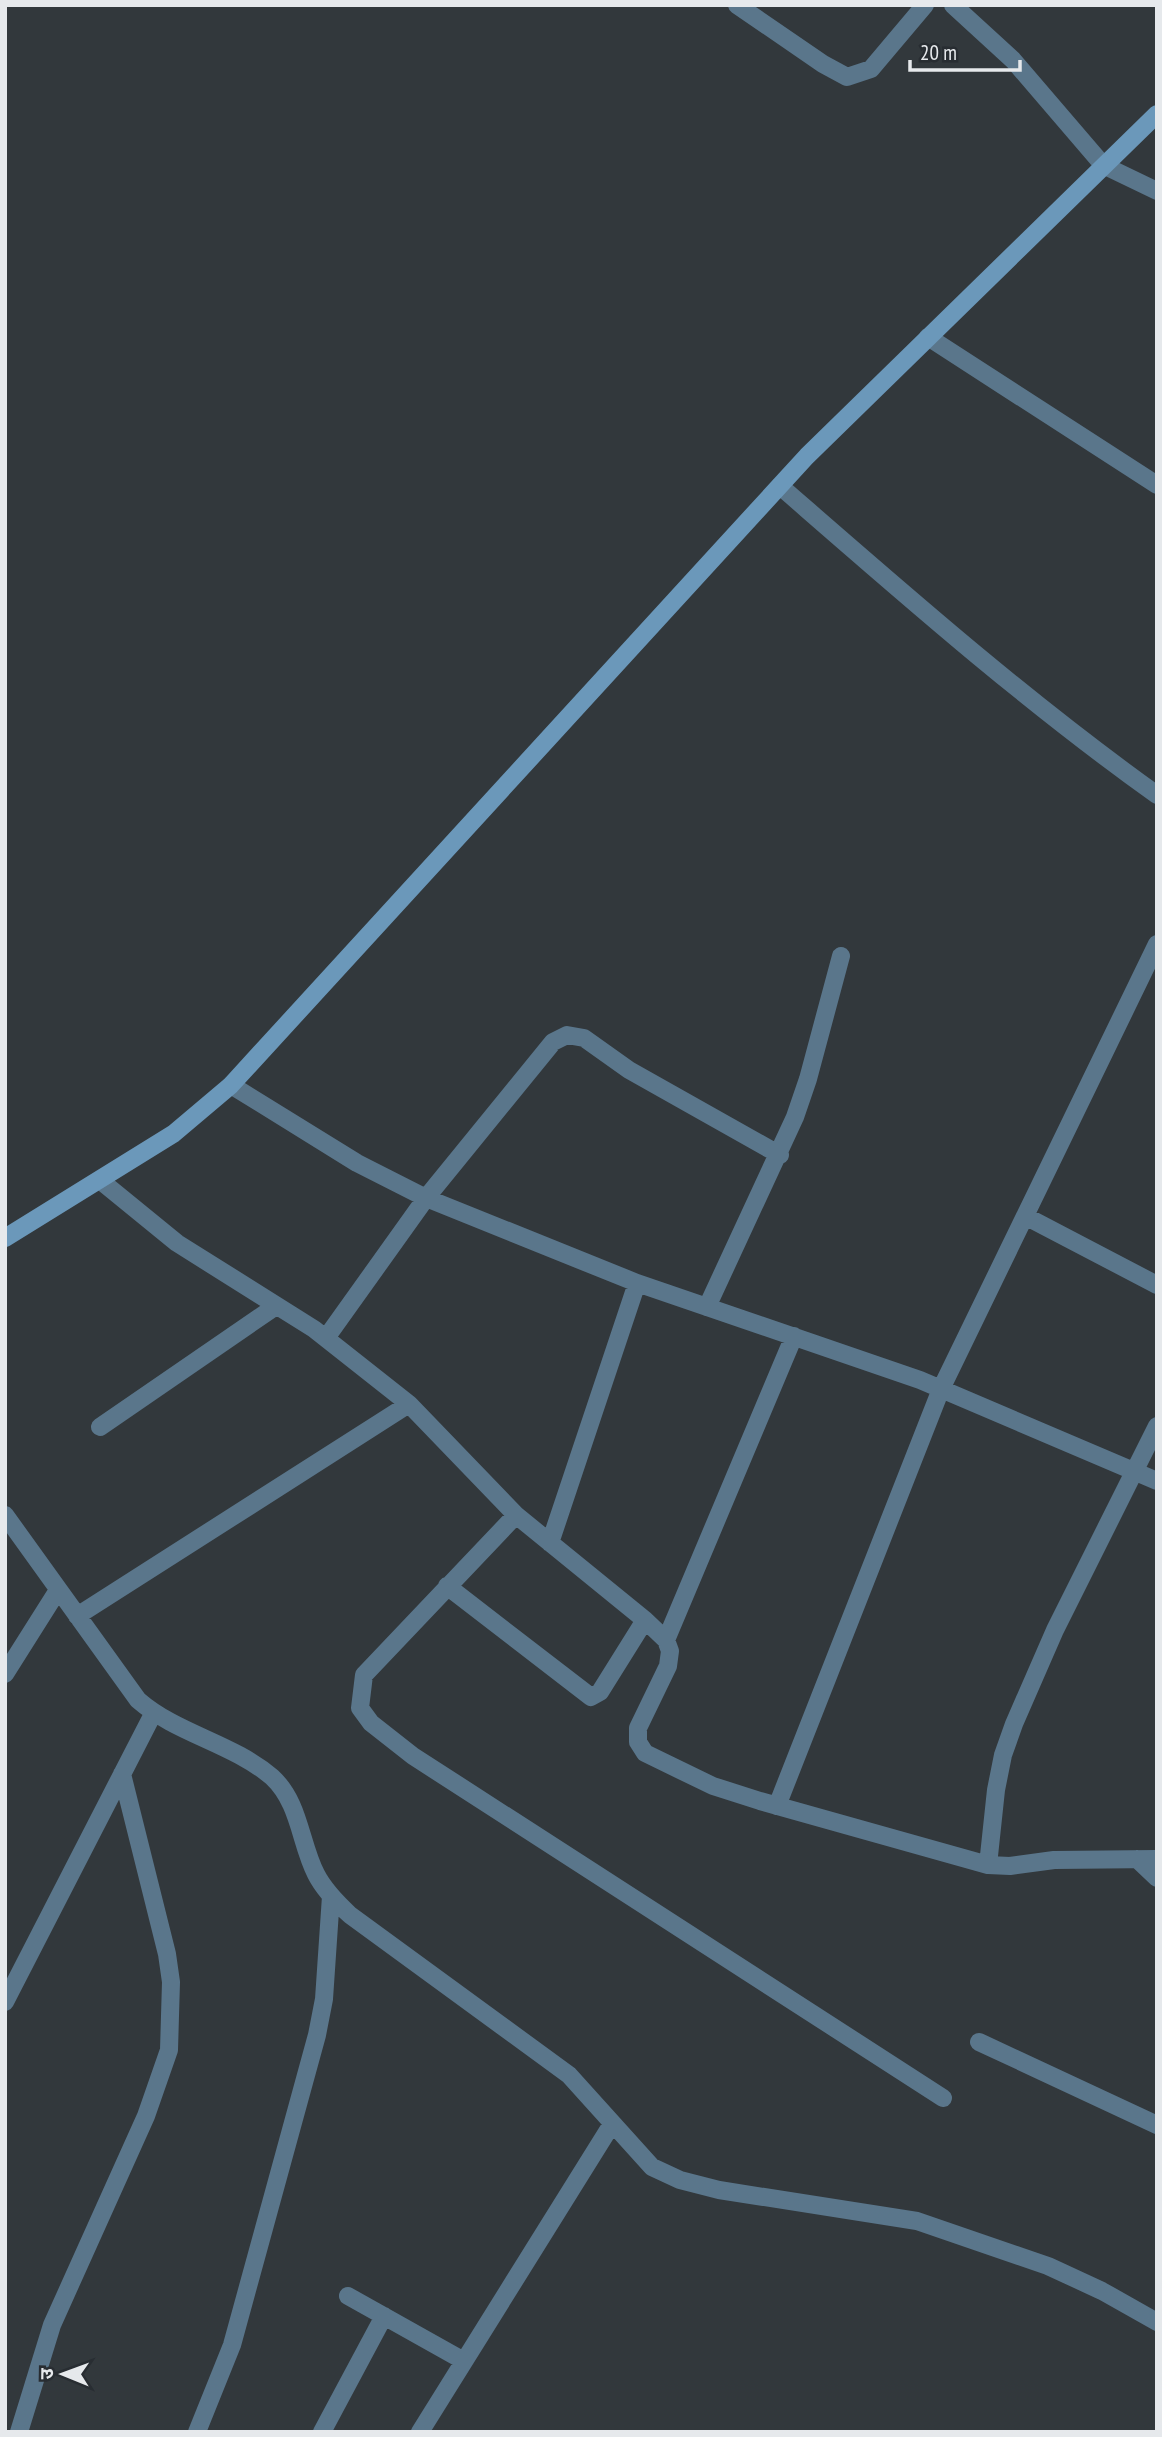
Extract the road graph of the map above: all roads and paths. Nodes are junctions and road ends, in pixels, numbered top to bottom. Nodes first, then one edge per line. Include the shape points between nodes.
1 (737, 5) edge
2 (925, 5) edge
3 (953, 5) edge
4 (1157, 114) edge
5 (1103, 165) junction
6 (1157, 191) edge
7 (928, 337) junction
8 (1157, 485) edge
9 (780, 486) junction
10 (1157, 795) edge
11 (1157, 944) edge
12 (841, 957) dead end
13 (232, 1085) junction
14 (780, 1156) junction
15 (101, 1181) junction
16 (426, 1198) junction
17 (1025, 1216) junction
18 (5, 1238) edge
19 (637, 1283) junction
20 (1157, 1285) edge
21 (276, 1306) junction
22 (707, 1307) junction
23 (794, 1336) junction
24 (326, 1338) junction
25 (941, 1389) junction
26 (409, 1405) junction
27 (1157, 1426) edge
28 (100, 1427) dead end
29 (1136, 1473) junction
30 (1157, 1481) edge
31 (5, 1515) edge
32 (516, 1515) junction
33 (550, 1543) junction
34 (447, 1586) junction
35 (58, 1590) junction
36 (78, 1616) junction
37 (645, 1620) junction
38 (666, 1640) junction
39 (5, 1674) edge
40 (153, 1714) junction
41 (122, 1774) junction
42 (778, 1806) junction
43 (1137, 1859) junction
44 (1157, 1859) edge
45 (988, 1865) junction
46 (1157, 1878) edge
47 (331, 1896) junction
48 (5, 2002) edge
49 (979, 2042) dead end
50 (943, 2098) dead end
51 (612, 2124) junction
52 (1157, 2125) edge
53 (348, 2296) dead end
54 (384, 2316) junction
55 (1157, 2322) edge
56 (464, 2361) junction
57 (19, 2432) edge
58 (197, 2432) edge
59 (322, 2432) edge
60 (420, 2432) edge

1 - 2 street via 823,65 847,76 871,69
3 - 5 street via 1013,60
4 - 5 main road
5 - 6 street
5 - 7 main road
7 - 8 street
7 - 9 main road
9 - 10 street via 963,647 1080,741
9 - 13 main road
11 - 17 street
12 - 14 street via 808,1079
13 - 15 main road via 173,1134
13 - 16 street via 357,1163
14 - 16 street via 628,1070 584,1038 567,1035 553,1042
14 - 22 street
15 - 18 main road
15 - 21 street via 177,1243
16 - 19 street
16 - 24 street
17 - 20 street
17 - 25 street
19 - 22 street
19 - 33 street
21 - 24 street
21 - 28 street
22 - 23 street
23 - 25 street
23 - 38 street
24 - 26 street
25 - 29 street
25 - 42 street
26 - 32 street
26 - 36 street
27 - 29 street
29 - 30 street
29 - 45 street via 1055,1630 1014,1724 996,1790
31 - 35 street
32 - 33 street
32 - 34 street
33 - 37 street
34 - 37 street via 591,1697 600,1692
34 - 50 street via 364,1675 360,1708 371,1723 413,1756
35 - 36 street
35 - 39 street
36 - 40 street
37 - 38 street
38 - 42 street via 668,1666 638,1728 638,1742 645,1753 713,1786
40 - 41 street
40 - 47 street via 239,1755 273,1778 291,1802 315,1873
41 - 48 street
41 - 57 street via 167,1954 172,2004 169,2050 146,2116 52,2325
42 - 45 street
43 - 44 street
43 - 45 street
43 - 46 street
47 - 51 street via 350,1915 569,2075
47 - 58 street via 328,1964 317,2035 232,2345
49 - 52 street
51 - 55 street via 652,2167 680,2180 917,2221 1048,2266
51 - 56 street
53 - 54 street
54 - 56 street
54 - 59 street
56 - 60 street

